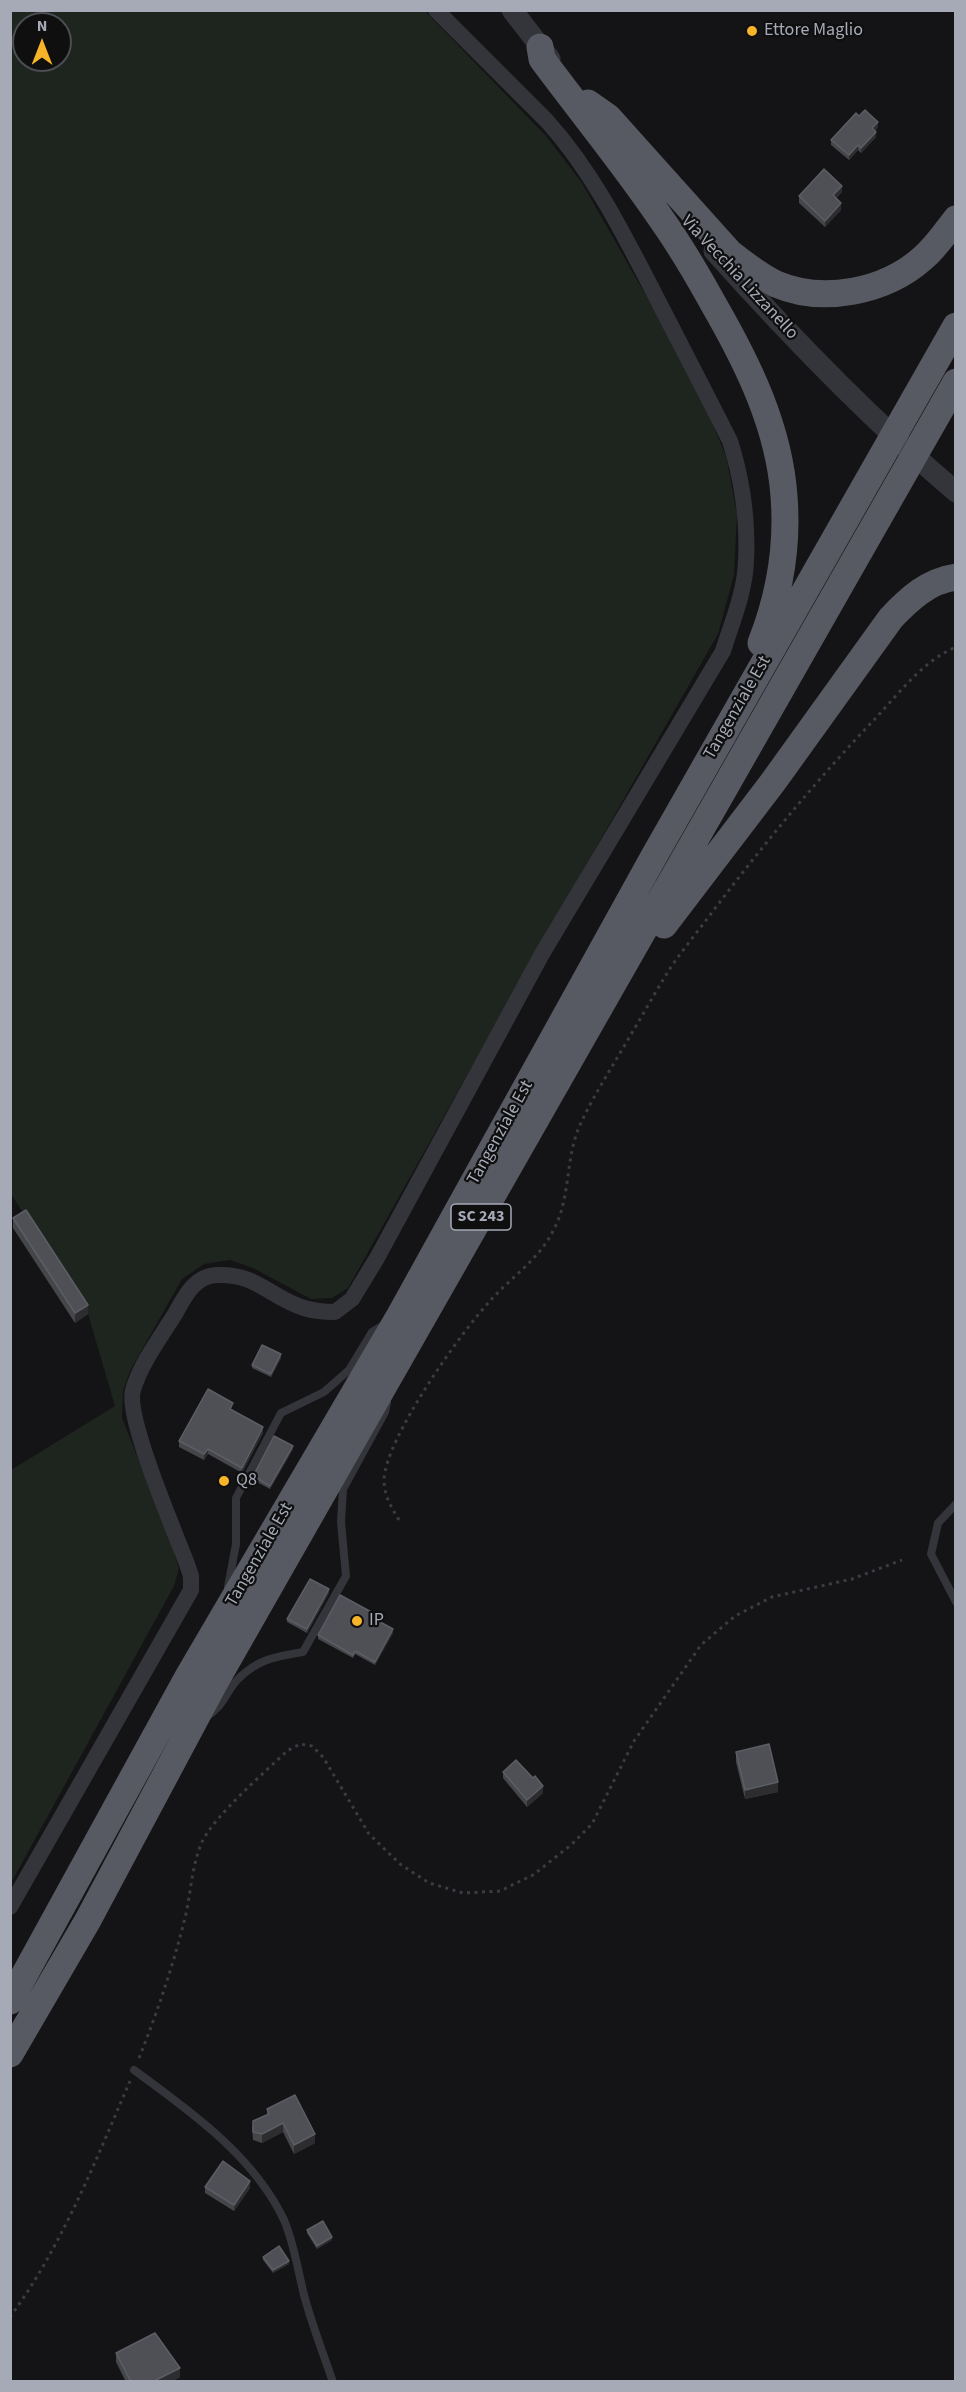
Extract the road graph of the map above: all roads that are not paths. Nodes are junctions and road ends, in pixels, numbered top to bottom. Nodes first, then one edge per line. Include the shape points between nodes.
1 (436, 10) edge
2 (512, 10) edge
3 (540, 47) junction
4 (585, 100) junction
5 (956, 219) edge
6 (956, 326) edge
7 (956, 382) edge
8 (956, 492) edge
9 (956, 577) edge
10 (653, 858) junction
11 (521, 1148) junction
12 (400, 1315) junction
13 (395, 1367) junction
14 (956, 1504) edge
15 (224, 1594) dead end
16 (956, 1602) edge
17 (198, 1640) dead end
18 (189, 1676) junction
19 (191, 1727) junction
20 (10, 1907) edge
21 (10, 2001) edge
22 (10, 2054) edge
23 (134, 2070) road end
24 (333, 2382) edge

1 - 20 street via 547,121 593,182 730,441 745,512 746,562 740,601 723,651 542,954 352,1299 335,1312 322,1312 302,1308 249,1278 213,1275 200,1279 189,1290 140,1371 132,1393 138,1434 187,1564 191,1590
2 - 3 street, Via Vecchia Lizzanello
3 - 4 street, Via Vecchia Lizzanello
3 - 10 highway via 542,59 662,219 742,355 766,413 784,495 781,574 768,627 666,813
4 - 5 highway via 608,117 730,252 777,284 806,292 837,293 881,284 924,258
4 - 8 street, Via Vecchia Lizzanello via 741,282 885,430
6 - 10 highway, Tangenziale Est
7 - 11 highway, Tangenziale Est / SC 243
9 - 11 highway via 926,587 886,624 665,924 544,1122
10 - 12 highway, Tangenziale Est
11 - 13 highway, Tangenziale Est / SC 243
12 - 15 lane via 372,1332 349,1370 324,1392 281,1413 236,1498 236,1544 230,1585
12 - 18 highway, Tangenziale Est
13 - 19 highway, Tangenziale Est / SC 243
13 - 19 lane via 384,1412 343,1489 341,1522 346,1576 303,1652 266,1659 238,1679 220,1708
14 - 16 lane via 938,1523 931,1554
17 - 18 lane
18 - 21 highway, Tangenziale Est
19 - 22 highway, Tangenziale Est / SC 243 via 88,1920
23 - 24 lane via 188,2109 261,2182 284,2222

